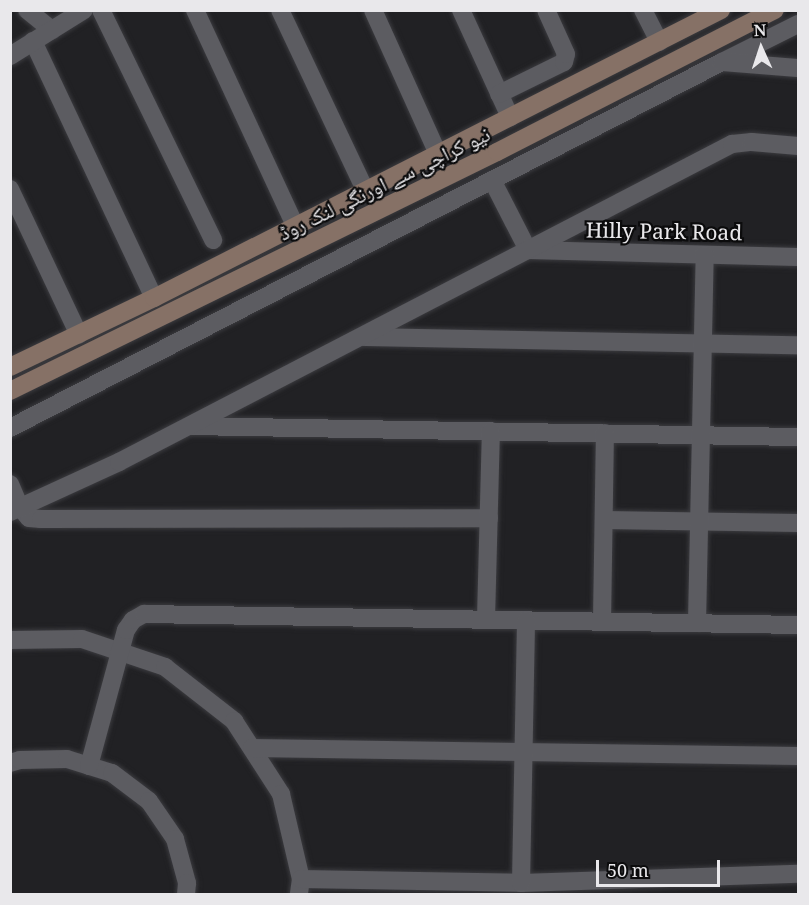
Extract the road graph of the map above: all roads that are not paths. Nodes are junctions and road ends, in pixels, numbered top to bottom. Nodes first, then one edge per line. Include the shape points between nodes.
1 (27, 10) edge
2 (84, 10) edge
3 (101, 10) edge
4 (195, 10) edge
5 (280, 10) edge
6 (373, 10) edge
7 (461, 10) edge
8 (546, 10) edge
9 (643, 10) edge
10 (722, 10) edge
11 (775, 10) edge
12 (798, 24) edge
13 (52, 30) junction
14 (33, 41) junction
15 (659, 42) junction
16 (10, 56) edge
17 (722, 62) junction
18 (798, 68) edge
19 (499, 94) junction
20 (510, 117) junction
21 (798, 146) edge
22 (438, 154) junction
23 (492, 180) junction
24 (10, 189) edge
25 (365, 190) junction
26 (295, 225) junction
27 (273, 236) junction
28 (213, 240) dead end
29 (528, 250) junction
30 (705, 255) junction
31 (798, 257) edge
32 (285, 258) junction
33 (154, 298) junction
34 (79, 335) junction
35 (361, 337) junction
36 (703, 344) junction
37 (798, 345) edge
38 (10, 367) edge
39 (10, 391) edge
40 (188, 426) junction
41 (10, 429) edge
42 (491, 431) junction
43 (605, 434) junction
44 (701, 435) junction
45 (798, 437) edge
46 (10, 484) edge
47 (15, 510) edge
48 (489, 518) junction
49 (604, 520) junction
50 (699, 521) junction
51 (798, 523) edge
52 (486, 619) junction
53 (526, 620) junction
54 (602, 621) junction
55 (697, 623) junction
56 (798, 625) edge
57 (10, 640) edge
58 (120, 652) junction
59 (252, 748) junction
60 (524, 752) junction
61 (798, 756) edge
62 (10, 763) edge
63 (90, 766) junction
64 (798, 874) edge
65 (521, 883) junction
66 (300, 886) edge
67 (425, 888) edge
68 (186, 894) edge

1 - 13 street
2 - 13 street
3 - 28 street
4 - 26 street
5 - 25 street
6 - 22 street
7 - 19 street
8 - 19 street via 566,54 564,62
9 - 15 street
10 - 15 street, نیو کراچی سے اورنگی لنک روڈ
11 - 32 street, نیو کراچی سے اورنگی لنک روڈ
12 - 17 street
13 - 14 street
14 - 16 street
14 - 33 street
15 - 20 street, نیو کراچی سے اورنگی لنک روڈ
17 - 18 street
17 - 23 street
19 - 20 street
20 - 22 street, نیو کراچی سے اورنگی لنک روڈ
21 - 29 street via 732,144
22 - 25 street, نیو کراچی سے اورنگی لنک روڈ
23 - 29 street
23 - 41 street
24 - 34 street
25 - 26 street, نیو کراچی سے اورنگی لنک روڈ
26 - 27 street, نیو کراچی سے اورنگی لنک روڈ
27 - 32 street
27 - 33 street, نیو کراچی سے اورنگی لنک روڈ
29 - 30 street, Hilly Park Road
29 - 35 street
30 - 31 street, Hilly Park Road
30 - 36 street
32 - 39 street, نیو کراچی سے اورنگی لنک روڈ
33 - 34 street, نیو کراچی سے اورنگی لنک روڈ
34 - 38 street, نیو کراچی سے اورنگی لنک روڈ
35 - 36 street
35 - 40 street
36 - 37 street
36 - 44 street
40 - 42 street
40 - 47 street
42 - 43 street
42 - 48 street
43 - 44 street
43 - 49 street
44 - 45 street
44 - 50 street
46 - 47 street
47 - 48 street via 41,519
48 - 52 street
49 - 50 street
49 - 54 street
50 - 51 street
50 - 55 street
52 - 53 street
52 - 58 street via 144,614 126,630
53 - 54 street
53 - 60 street
54 - 55 street
55 - 56 street
57 - 58 street via 82,639
58 - 59 street via 165,667 234,721
58 - 63 street
59 - 60 street
59 - 66 street via 281,794
60 - 61 street
60 - 65 street
62 - 63 street via 67,759
63 - 68 street via 112,774 149,801 175,839
64 - 65 street
65 - 67 street
66 - 67 street

